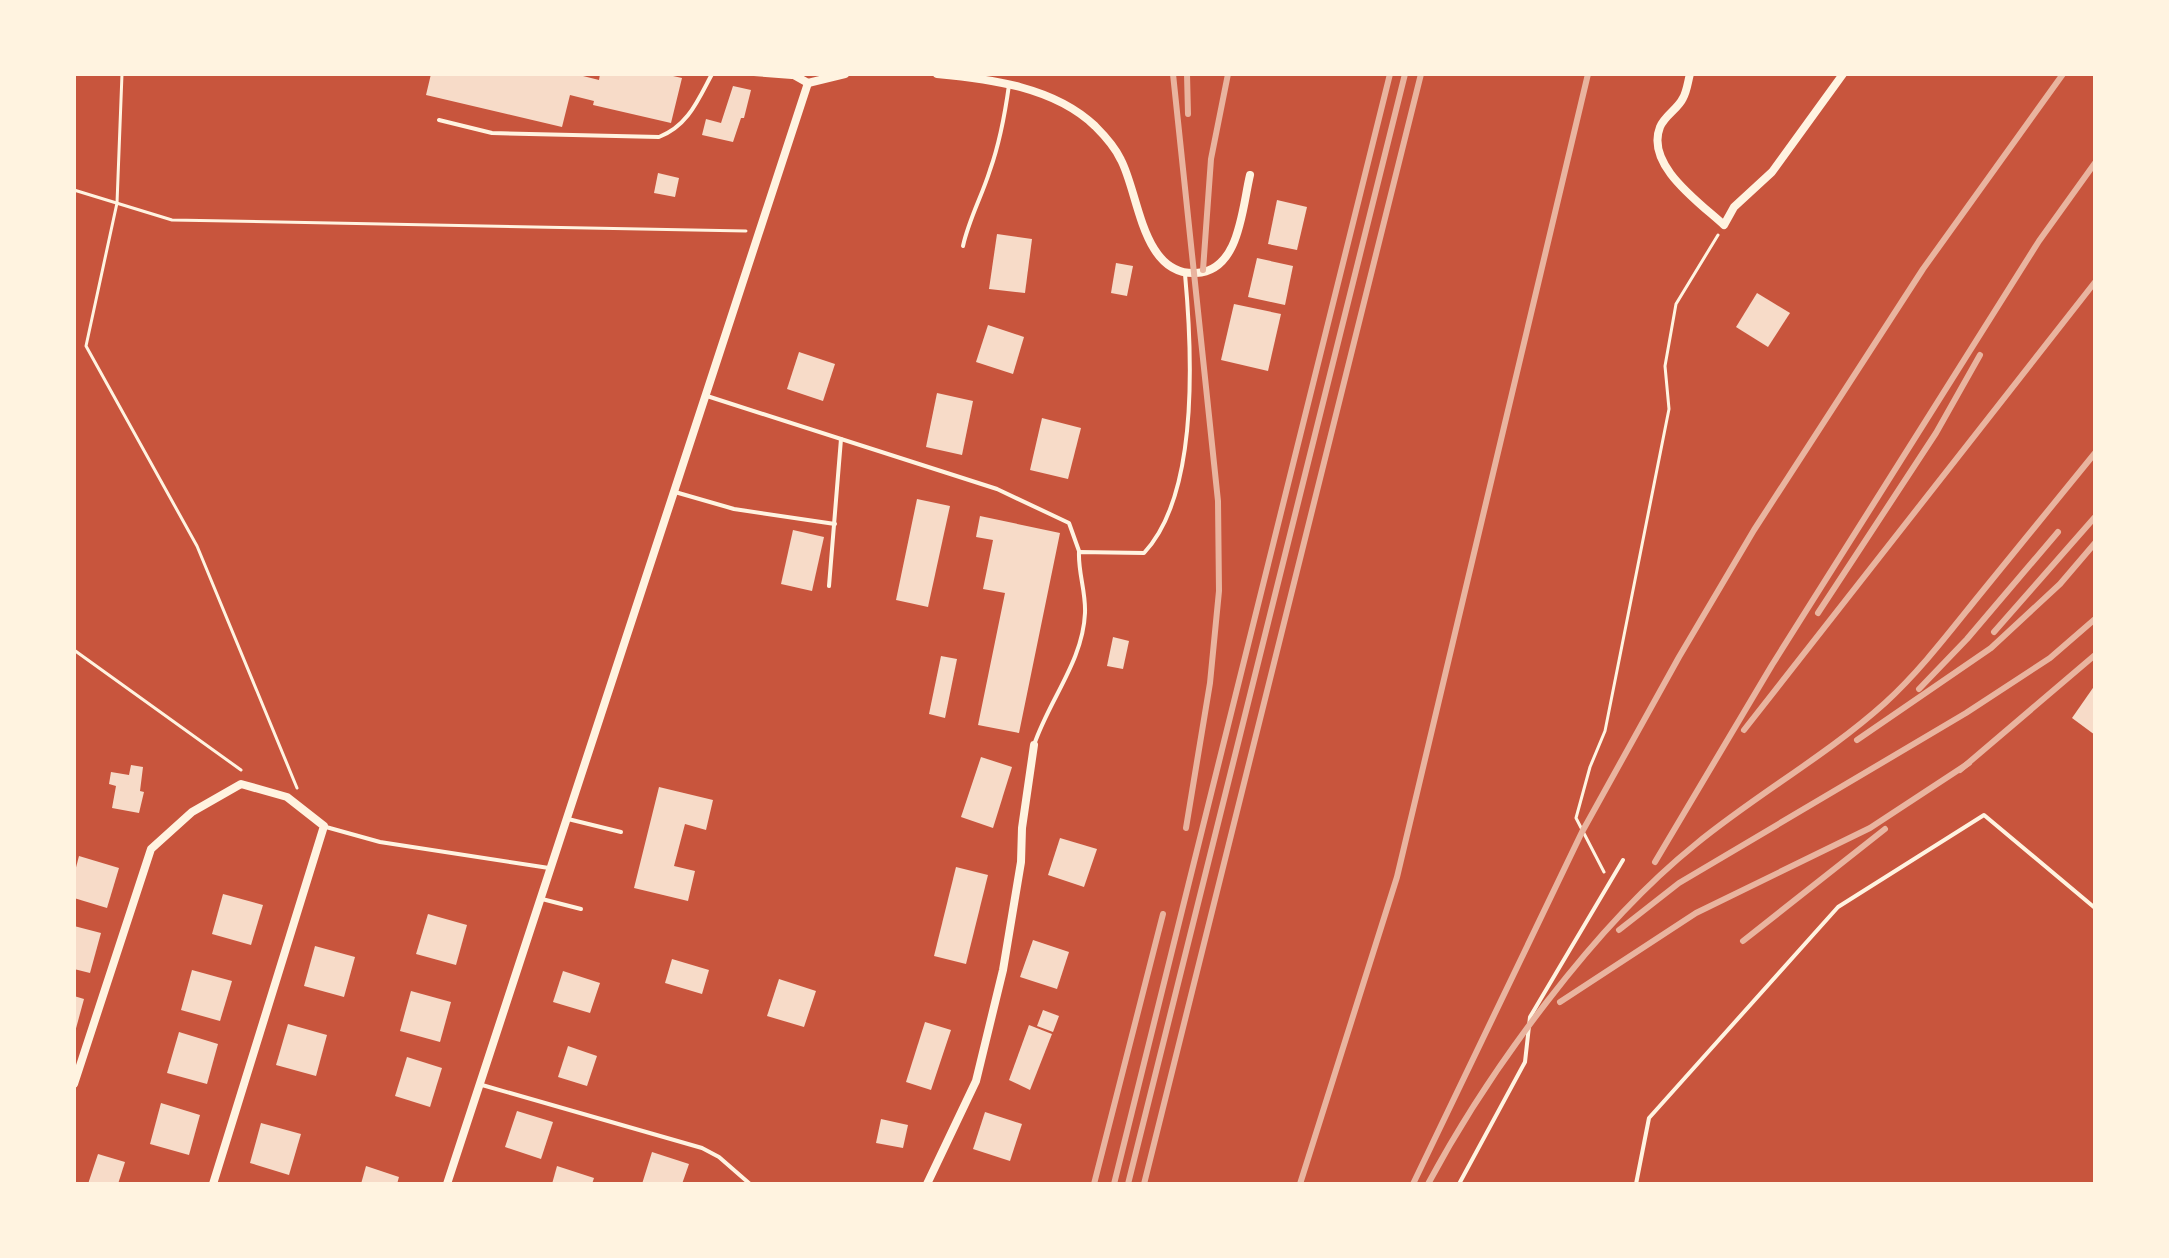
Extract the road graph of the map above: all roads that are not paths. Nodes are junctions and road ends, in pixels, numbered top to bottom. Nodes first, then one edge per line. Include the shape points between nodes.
1 (712, 74) edge
2 (754, 74) edge
3 (845, 74) edge
4 (937, 74) edge
5 (1690, 74) edge
6 (1843, 74) edge
7 (793, 75) edge
8 (810, 78) edge
9 (1009, 85) junction
10 (439, 120) dead end
11 (1250, 175) dead end
12 (963, 246) dead end
13 (1185, 271) junction
14 (707, 396) junction
15 (841, 439) junction
16 (675, 492) junction
17 (835, 524) junction
18 (1079, 552) junction
19 (829, 586) dead end
20 (1034, 745) joint
21 (565, 819) junction
22 (324, 826) junction
23 (621, 832) dead end
24 (1623, 860) dead end
25 (550, 868) junction
26 (540, 898) junction
27 (2095, 908) edge
28 (581, 909) dead end
29 (74, 1084) edge
30 (479, 1084) junction
31 (213, 1184) edge
32 (447, 1184) edge
33 (750, 1184) edge
34 (927, 1184) edge
35 (1459, 1184) edge
36 (1636, 1184) edge

1 - 10 lane via 691,114 675,131 659,137 492,133
2 - 7 lane
3 - 8 street
4 - 9 street
5 - 6 street via 1683,98 1661,124 1658,155 1724,225 1734,207 1772,172
7 - 8 street
8 - 14 street
9 - 12 lane via 1002,130
9 - 13 street via 1070,107 1096,127 1121,159 1159,255
11 - 13 street via 1232,250 1220,265
13 - 18 lane via 1191,376 1183,452 1167,523 1144,553
14 - 15 lane
14 - 16 street
15 - 17 lane
15 - 18 lane via 1012,496 1069,523
16 - 17 lane via 734,509
16 - 21 street
17 - 19 lane
18 - 20 lane via 1085,614 1076,653
20 - 34 street via 1003,970 976,1081
21 - 23 lane
21 - 25 street
22 - 25 lane via 380,842
22 - 29 street via 287,797 241,784 192,812 151,849
22 - 31 street
24 - 35 lane via 1530,1017 1525,1062
25 - 26 street
26 - 28 lane
26 - 30 street
27 - 36 lane via 1984,815 1838,907 1649,1118
30 - 32 street
30 - 33 lane via 702,1148

